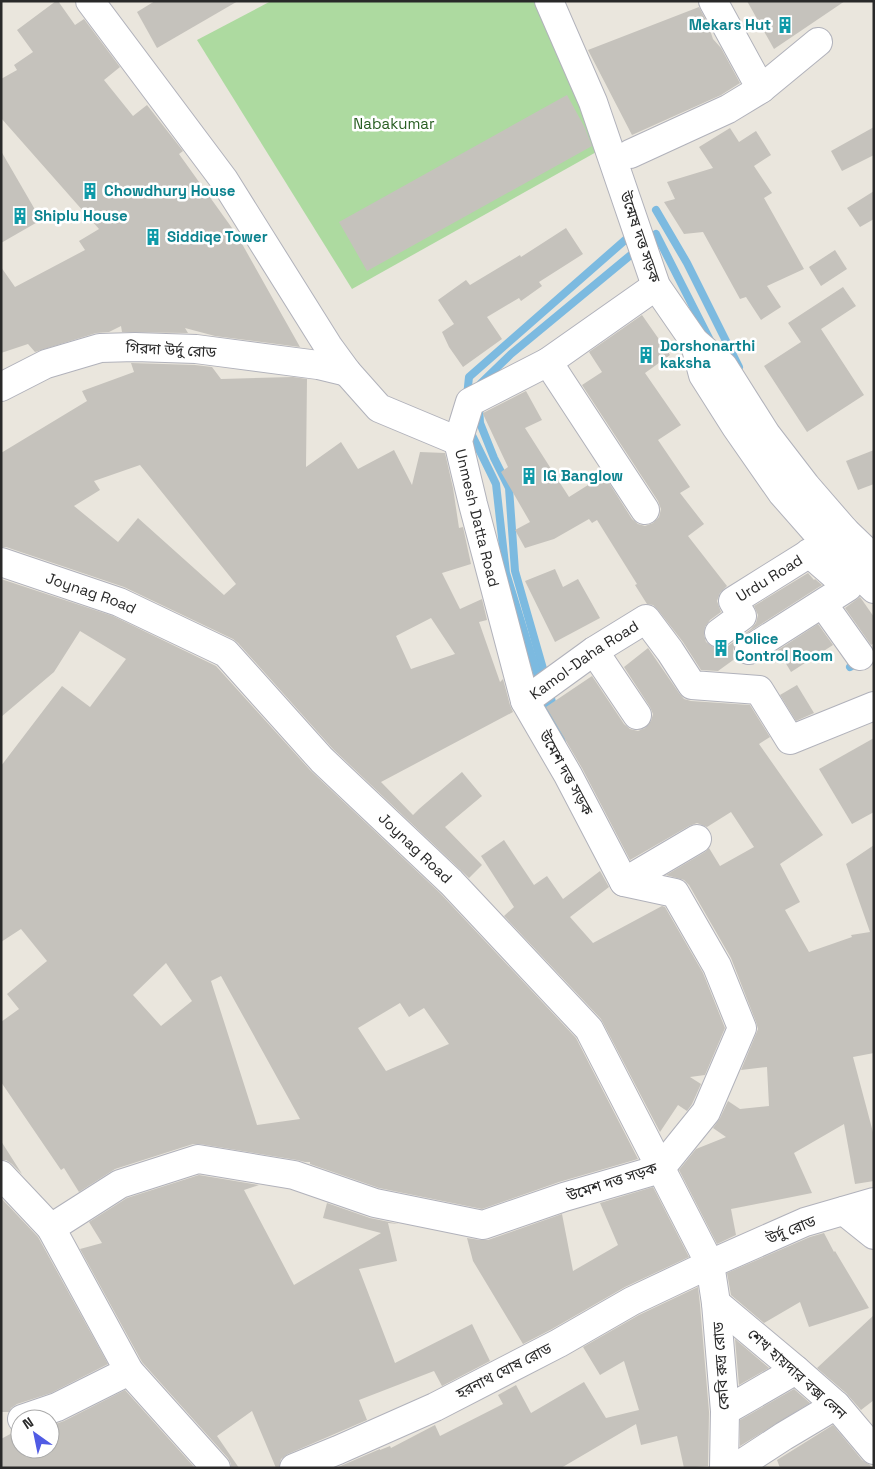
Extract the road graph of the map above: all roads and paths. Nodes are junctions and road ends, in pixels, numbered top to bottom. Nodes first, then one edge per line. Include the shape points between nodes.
1 (90, 1) edge
2 (549, 1) edge
3 (713, 1) edge
4 (818, 42) dead end
5 (761, 90) junction
6 (630, 154) dead end
7 (656, 286) junction
8 (548, 362) junction
9 (347, 372) junction
10 (1, 387) edge
11 (458, 441) junction
12 (646, 510) dead end
13 (827, 543) junction
14 (874, 558) edge
15 (1, 562) edge
16 (874, 589) edge
17 (823, 604) junction
18 (719, 633) dead end
19 (749, 650) dead end
20 (594, 651) junction
21 (860, 657) edge
22 (524, 701) junction
23 (874, 706) edge
24 (637, 715) dead end
25 (697, 839) dead end
26 (624, 882) junction
27 (660, 1169) junction
28 (1, 1175) edge
29 (874, 1202) edge
30 (844, 1211) junction
31 (51, 1228) junction
32 (874, 1235) edge
33 (710, 1264) junction
34 (716, 1303) junction
35 (796, 1370) junction
36 (129, 1371) junction
37 (836, 1405) junction
38 (51, 1409) edge
39 (725, 1411) junction
40 (874, 1450) edge
41 (216, 1468) edge
42 (294, 1468) edge
43 (724, 1468) edge
44 (735, 1468) edge

1 - 9 street via 224,180
2 - 7 street, উন্মেষ দত্ত সড়ক via 593,102
3 - 5 street
4 - 5 street
5 - 6 street via 728,109
7 - 8 street, Unmesh Datta Road
7 - 13 street, উন্মেষ দত্ত সড়ক via 694,341 723,366 766,434
8 - 11 street, Unmesh Datta Road via 470,402
8 - 12 street
9 - 10 street, গিরদা উর্দু রোড via 318,364 196,349 135,346 100,348 46,364
9 - 11 street via 379,408
11 - 22 street, Unmesh Datta Road
13 - 14 street, উন্মেষ দত্ত সড়ক
13 - 16 street
13 - 17 street via 848,587
13 - 18 street, Urdu Road via 733,601 742,616
15 - 27 street, Joynag Road via 119,602 226,653 322,760 451,882 589,1029
17 - 19 street
17 - 21 street
20 - 22 street, Kamol-Daha Road
20 - 23 street, Kamol-Daha Road via 646,619 692,685 760,690 790,740
20 - 24 street
22 - 26 street, উমেশ দত্ত সড়ক via 568,775
25 - 26 street
26 - 27 street, উমেশ দত্ত সড়ক via 675,893 717,966 742,1028 706,1112
27 - 31 street, উমেশ দত্ত সড়ক via 483,1225 375,1203 294,1175 198,1159 120,1184
27 - 33 street, Joynag Road
28 - 31 street
29 - 30 street, উর্দু রোড
30 - 32 street
30 - 33 street, উর্দু রোড via 806,1222
31 - 36 street
33 - 34 street, কেবি রুদ্র রোড
33 - 42 street, হরনাথ ঘোষ রোড via 632,1301 435,1407
34 - 35 street, শেখ হায়দার বক্স লেন
34 - 39 street, কেবি রুদ্র রোড
35 - 37 street, শেখ হায়দার বক্স লেন
35 - 39 street
36 - 38 street
36 - 41 street
37 - 40 street, শেখ হায়দার বক্স লেন
37 - 44 street
39 - 43 street, কেবি রুদ্র রোড

